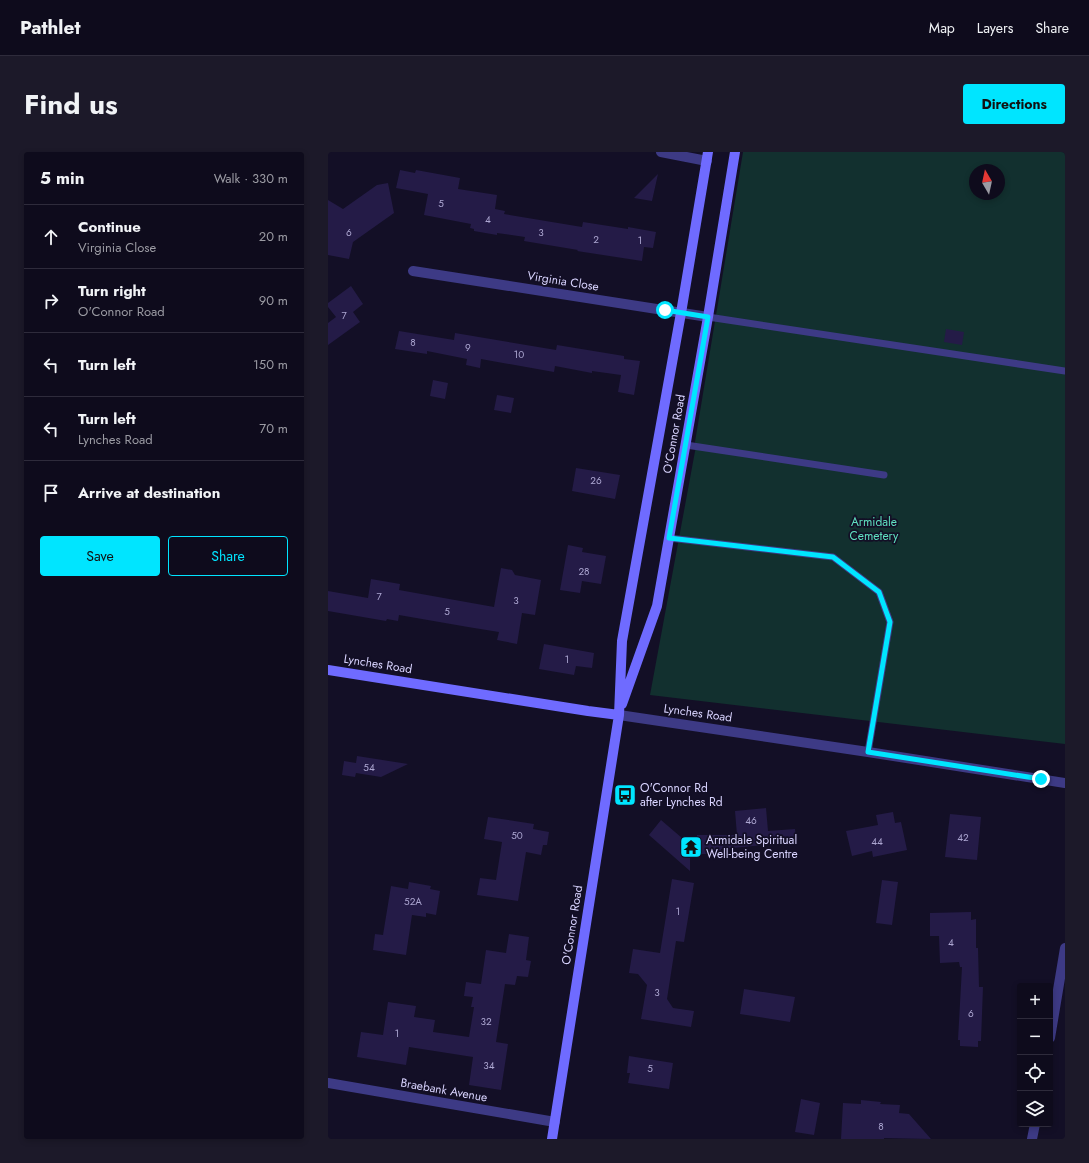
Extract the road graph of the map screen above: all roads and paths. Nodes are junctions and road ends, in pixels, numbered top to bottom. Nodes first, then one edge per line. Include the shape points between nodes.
1 (661, 152) edge
2 (735, 152) edge
3 (708, 156) edge
4 (413, 271) dead end
5 (681, 313) junction
6 (708, 317) junction
7 (1065, 371) edge
8 (686, 445) junction
9 (884, 475) dead end
10 (669, 538) junction
11 (328, 670) edge
12 (619, 715) junction
13 (868, 752) junction
14 (1065, 782) edge
15 (1065, 948) edge
16 (1053, 1020) edge
17 (328, 1083) edge
18 (555, 1122) junction
19 (1034, 1127) edge
20 (552, 1139) edge
21 (1032, 1139) edge

1 - 3 street
2 - 6 street, O'Connor Road
3 - 5 street, O'Connor Road
4 - 5 street, Virginia Close
5 - 6 street, Virginia Close
5 - 12 street, O'Connor Road via 622,641
6 - 7 lane
6 - 8 street, O'Connor Road
8 - 9 lane
8 - 10 street, O'Connor Road
10 - 12 street, O'Connor Road via 657,606
10 - 13 lane via 833,557 879,592 890,622
11 - 12 street, Lynches Road
12 - 13 street, Lynches Road
12 - 18 street, O'Connor Road
13 - 14 street, Lynches Road
15 - 16 street
17 - 18 street, Braebank Avenue
18 - 20 street, O'Connor Road
19 - 21 street

